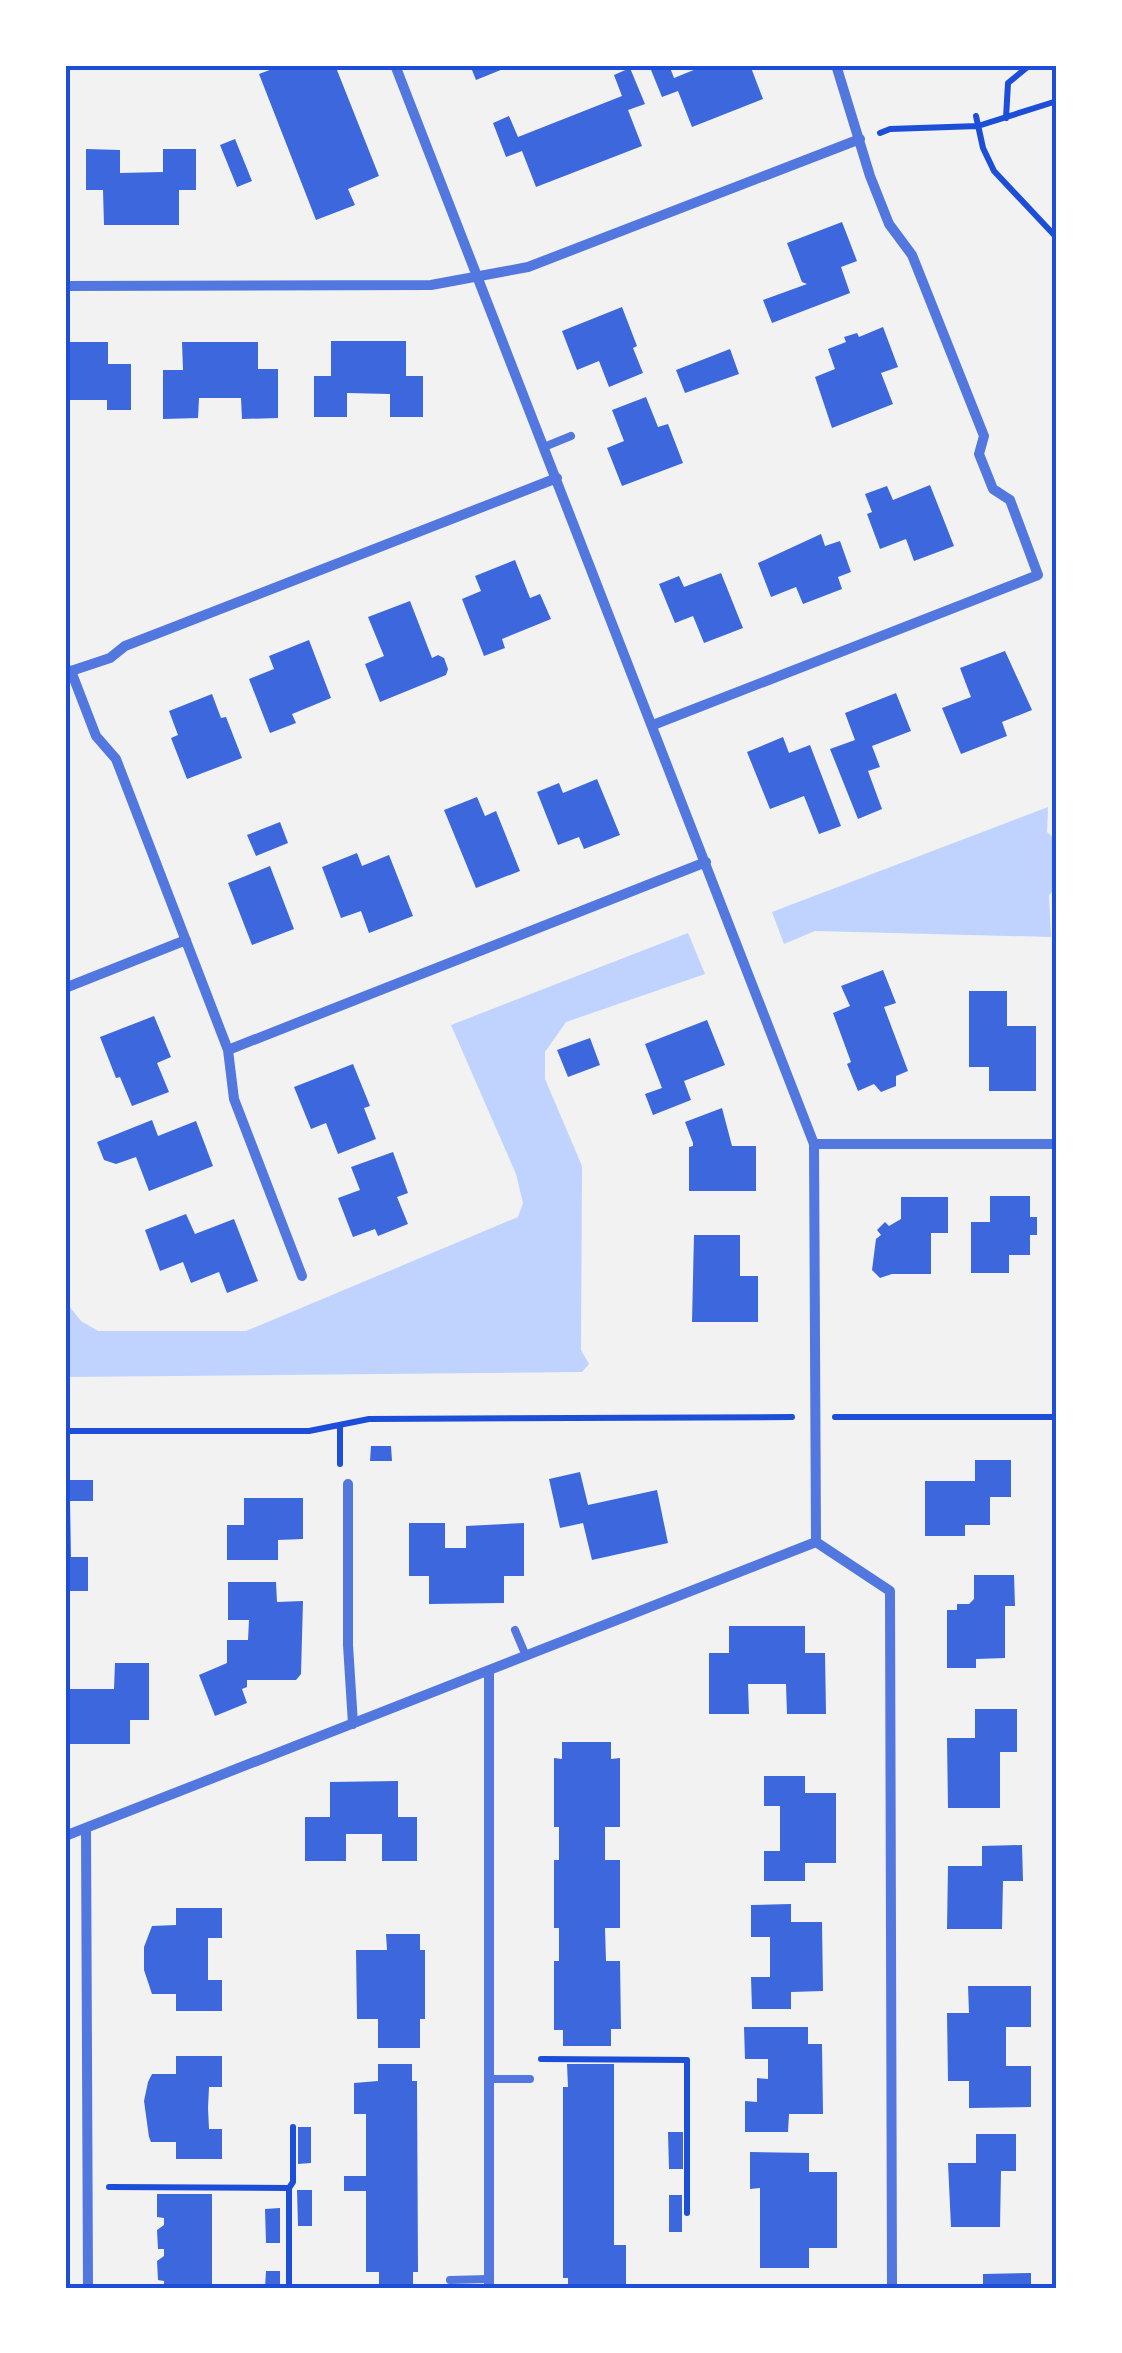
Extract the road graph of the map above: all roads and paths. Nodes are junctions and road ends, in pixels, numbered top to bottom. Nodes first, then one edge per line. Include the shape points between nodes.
1 (395, 65) edge
2 (836, 65) edge
3 (1030, 65) edge
4 (1057, 101) edge
5 (976, 116) dead end
6 (1006, 118) junction
7 (978, 126) junction
8 (860, 139) junction
9 (1057, 238) edge
10 (478, 276) junction
11 (65, 286) edge
12 (571, 436) dead end
13 (544, 447) junction
14 (556, 478) junction
15 (68, 670) edge
16 (653, 725) junction
17 (706, 862) junction
18 (186, 940) junction
19 (65, 988) edge
20 (228, 1050) junction
21 (814, 1144) junction
22 (1057, 1144) edge
23 (302, 1276) dead end
24 (793, 1417) dead end
25 (838, 1417) dead end
26 (1057, 1417) edge
27 (340, 1425) junction
28 (65, 1431) edge
29 (340, 1472) dead end
30 (348, 1484) dead end
31 (816, 1542) junction
32 (515, 1630) dead end
33 (526, 1656) junction
34 (489, 1671) junction
35 (354, 1724) junction
36 (86, 1828) junction
37 (65, 1836) edge
38 (531, 2059) dead end
39 (530, 2079) dead end
40 (489, 2080) junction
41 (293, 2127) dead end
42 (106, 2187) dead end
43 (289, 2188) junction
44 (686, 2214) dead end
45 (450, 2280) dead end
46 (489, 2284) edge
47 (88, 2288) edge
48 (289, 2288) edge
49 (892, 2288) edge

1 - 10 street
2 - 8 street
3 - 6 path via 1008,83
4 - 6 path
5 - 7 path
6 - 7 path
7 - 8 path via 890,129
7 - 9 path via 994,171
8 - 10 street via 528,267
8 - 16 street via 889,224 912,254 984,436 979,454 993,489 1010,500 1038,574
10 - 11 street via 431,285
10 - 13 street
12 - 13 lane
13 - 14 street
14 - 15 street
14 - 16 street
15 - 18 street via 96,736 116,759
16 - 17 street
17 - 20 street
17 - 21 street
18 - 19 street
18 - 20 street
20 - 23 street via 234,1099
21 - 22 street
21 - 31 street
24 - 27 path via 370,1419
25 - 26 path
27 - 28 path via 310,1432
27 - 29 path
30 - 35 street
31 - 33 street
31 - 49 street via 890,1591
32 - 33 lane
33 - 34 street
34 - 35 street
34 - 40 street
35 - 36 street
36 - 37 street
36 - 47 street
38 - 44 path via 686,2060
39 - 40 lane
40 - 46 street
41 - 43 path
42 - 43 path
43 - 48 path
45 - 46 lane

